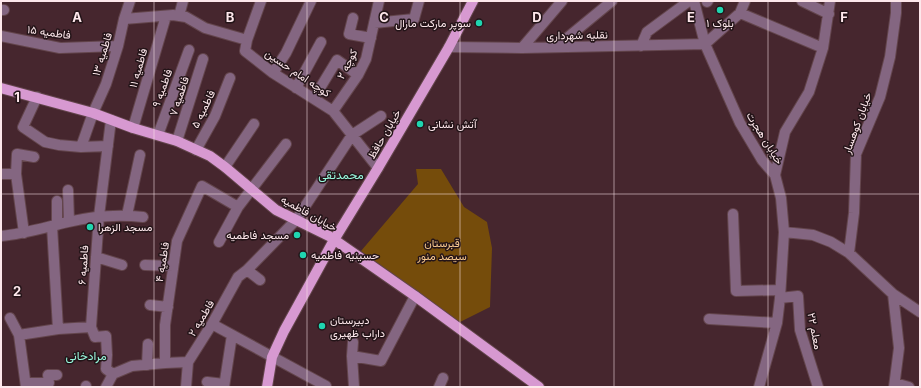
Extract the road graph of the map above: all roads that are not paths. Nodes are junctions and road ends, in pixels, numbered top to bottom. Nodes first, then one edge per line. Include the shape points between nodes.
1 (130, 1) edge
2 (183, 1) edge
3 (261, 1) edge
4 (311, 1) edge
5 (379, 1) edge
6 (419, 1) edge
7 (472, 1) edge
8 (562, 1) edge
9 (612, 1) edge
10 (689, 1) edge
11 (694, 1) edge
12 (746, 1) edge
13 (802, 1) edge
14 (830, 1) edge
15 (896, 1) edge
16 (740, 14) junction
17 (829, 14) junction
18 (166, 16) junction
19 (179, 16) junction
20 (353, 18) dead end
21 (124, 19) junction
22 (374, 23) junction
23 (1, 36) edge
24 (371, 38) junction
25 (247, 40) junction
26 (321, 42) dead end
27 (704, 44) junction
28 (118, 46) junction
29 (641, 46) junction
30 (556, 47) junction
31 (450, 48) junction
32 (522, 48) junction
33 (823, 48) junction
34 (189, 50) dead end
35 (203, 59) dead end
36 (273, 73) junction
37 (358, 74) junction
38 (230, 78) dead end
39 (1, 88) edge
40 (296, 88) junction
41 (37, 97) junction
42 (314, 98) junction
43 (333, 111) junction
44 (93, 113) junction
45 (381, 116) dead end
46 (112, 120) junction
47 (254, 124) dead end
48 (133, 128) junction
49 (352, 134) junction
50 (158, 135) junction
51 (177, 140) junction
52 (286, 144) dead end
53 (108, 146) junction
54 (80, 147) junction
55 (196, 150) junction
56 (140, 155) dead end
57 (34, 156) dead end
58 (225, 167) junction
59 (378, 168) junction
60 (1, 174) edge
61 (16, 174) junction
62 (774, 175) junction
63 (252, 189) junction
64 (68, 190) dead end
65 (57, 201) dead end
66 (238, 207) junction
67 (733, 214) dead end
68 (127, 215) junction
69 (99, 216) junction
70 (143, 217) dead end
71 (296, 220) junction
72 (69, 221) junction
73 (55, 225) junction
74 (784, 232) junction
75 (24, 233) junction
76 (1, 236) edge
77 (334, 240) junction
78 (219, 242) dead end
79 (849, 253) junction
80 (96, 258) junction
81 (122, 265) dead end
82 (145, 265) dead end
83 (173, 266) junction
84 (247, 270) junction
85 (260, 280) dead end
86 (780, 294) junction
87 (893, 294) junction
88 (415, 296) junction
89 (150, 305) dead end
90 (168, 307) junction
91 (920, 312) edge
92 (10, 318) dead end
93 (708, 319) dead end
94 (777, 323) junction
95 (212, 324) junction
96 (91, 327) junction
97 (58, 329) junction
98 (19, 335) junction
99 (232, 335) junction
100 (353, 342) dead end
101 (148, 344) dead end
102 (352, 356) junction
103 (272, 357) junction
104 (188, 362) junction
105 (165, 363) junction
106 (146, 365) junction
107 (112, 374) junction
108 (58, 375) dead end
109 (207, 382) dead end
110 (26, 385) edge
111 (894, 385) edge
112 (224, 386) edge
113 (326, 386) edge
114 (106, 387) edge
115 (186, 387) edge
116 (267, 387) edge
117 (354, 387) edge
118 (539, 387) edge
119 (759, 387) edge
120 (818, 387) edge
121 (909, 387) edge

1 - 21 street, فاطمیه ۱۳
2 - 19 street
3 - 25 street
4 - 36 street via 286,53
5 - 22 street, کوچه ۲
6 - 22 street via 414,19
7 - 31 main road, خیابان حافظ
8 - 32 street
9 - 30 street
10 - 29 street via 647,32
11 - 27 street, خیابان هجرت
12 - 16 street
13 - 17 street
14 - 17 street
15 - 79 street, خیابان کوهسار via 890,57 880,97 856,154 854,212
16 - 27 street
16 - 33 street
17 - 33 street
18 - 19 street
18 - 21 street
18 - 48 street, فاطمیه ۱۱
19 - 25 street via 186,16 205,28
20 - 24 street via 349,34
21 - 28 street, فاطمیه ۱۳
22 - 24 street, کوچه ۲
23 - 28 street, فاطمیه ۱۵ via 60,48
24 - 37 street, کوچه ۲ via 366,59
25 - 36 street, کوچه امام حسین via 245,51
26 - 40 street
27 - 29 street, نقلیه شهرداری
27 - 62 street, خیابان هجرت via 740,123
28 - 44 street, فاطمیه ۱۳ via 106,84
29 - 30 street, نقلیه شهرداری
30 - 32 street, نقلیه شهرداری
31 - 32 street, نقلیه شهرداری
31 - 59 main road, خیابان حافظ
33 - 62 street via 809,92 785,132
34 - 50 street, فاطمیه ۹
35 - 51 street, فاطمیه ۷
36 - 40 street, کوچه امام حسین
37 - 42 street via 337,60
37 - 43 street, کوچه ۲
38 - 55 street, فاطمیه ۵ via 215,116
39 - 41 main road, خیابان فاطمیه
40 - 42 street, کوچه امام حسین
41 - 44 main road, خیابان فاطمیه
41 - 54 street via 23,128 45,142
42 - 43 street, کوچه امام حسین
43 - 49 street, کوچه امام حسین
44 - 46 main road, خیابان فاطمیه
44 - 54 street, فاطمیه ۱۳
45 - 49 street
46 - 48 main road, خیابان فاطمیه
46 - 53 street, فاطمیه ۶
47 - 58 street
48 - 50 main road, خیابان فاطمیه
49 - 59 street, کوچه امام حسین
49 - 71 street, فاطمیه ۲
50 - 51 main road, خیابان فاطمیه
51 - 55 main road, خیابان فاطمیه
52 - 63 street
53 - 54 street
53 - 69 street, فاطمیه ۶
55 - 58 main road, خیابان فاطمیه
56 - 68 street
57 - 61 street via 17,154
58 - 63 main road, خیابان فاطمیه
59 - 77 main road, خیابان حافظ
60 - 61 street
61 - 75 street
62 - 74 street, خیابان هجرت via 781,198
63 - 66 street
63 - 71 main road, خیابان فاطمیه via 276,210
64 - 72 street
65 - 73 street
66 - 78 street
66 - 83 street, فاطمیه ۴ via 202,186 177,241
67 - 86 street via 736,291
68 - 69 street
68 - 70 street
69 - 72 street
69 - 80 street, فاطمیه ۶
71 - 77 main road, خیابان فاطمیه
71 - 84 street, فاطمیه ۲
72 - 73 street
73 - 75 street
73 - 97 street
74 - 79 street via 813,235
74 - 86 street, خیابان هجرت
75 - 76 street
77 - 88 main road, خیابان فاطمیه
77 - 103 main road, خیابان حافظ
79 - 87 street
80 - 81 street
80 - 96 street, فاطمیه ۶
82 - 83 street
83 - 90 street, فاطمیه ۴
84 - 85 street
84 - 95 street, فاطمیه ۲ via 238,277
86 - 94 street, خیابان هجرت
86 - 120 street, معلم ۲۲ via 798,296 800,330
87 - 91 street
87 - 111 street via 899,348
88 - 102 street via 381,361
88 - 118 main road, خیابان فاطمیه
89 - 90 street
90 - 105 street, فاطمیه ۴ via 165,325
92 - 98 street
93 - 94 street
94 - 119 street, خیابان هجرت
95 - 99 street
95 - 104 street, فاطمیه ۲
96 - 97 street
96 - 107 street via 95,337 106,336 106,369
97 - 98 street
98 - 110 street
99 - 103 street
99 - 112 street
100 - 102 street
101 - 106 street
102 - 117 street
103 - 113 street
103 - 116 main road, خیابان حافظ
104 - 105 street
104 - 115 street
105 - 106 street
106 - 107 street via 132,366
107 - 114 street
108 - 110 street via 48,375 49,383
109 - 112 street
111 - 121 street

